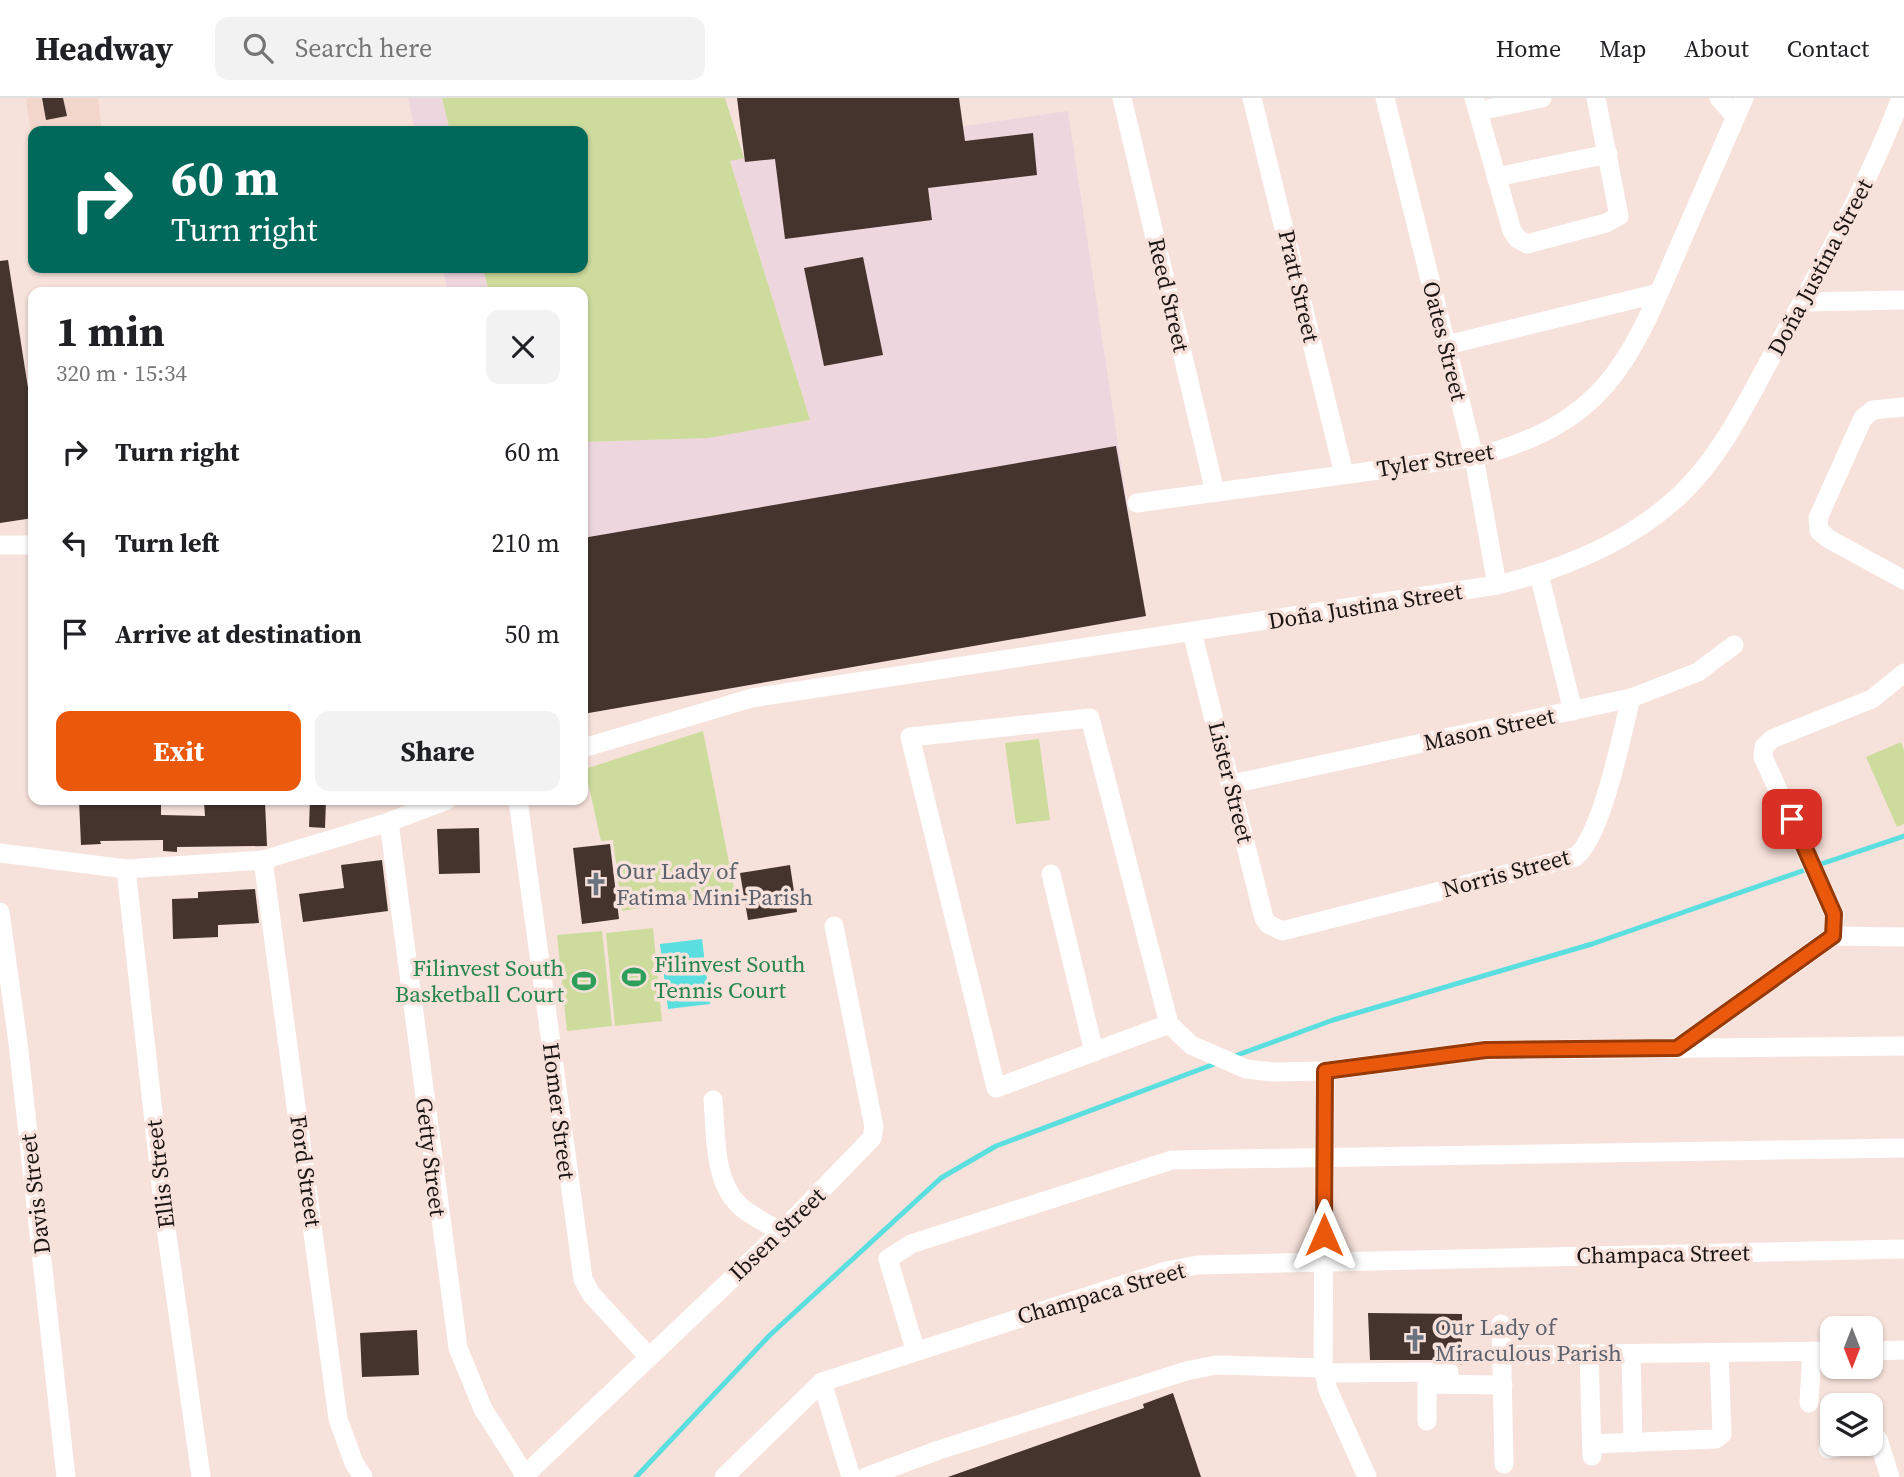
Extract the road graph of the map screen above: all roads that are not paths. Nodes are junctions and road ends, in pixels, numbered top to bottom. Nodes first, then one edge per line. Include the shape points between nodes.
1 (1122, 98) edge
2 (1252, 98) edge
3 (1385, 98) edge
4 (1542, 98) edge
5 (1596, 98) edge
6 (1719, 98) edge
7 (1744, 98) edge
8 (1901, 98) edge
9 (1476, 105) edge
10 (1735, 117) junction
11 (1608, 154) junction
12 (1496, 177) junction
13 (1659, 293) junction
14 (1904, 300) edge
15 (1802, 302) junction
16 (1447, 345) junction
17 (1904, 407) edge
18 (1474, 457) junction
19 (1344, 474) junction
20 (1215, 492) junction
21 (1137, 503) dead end
22 (0, 545) edge
23 (28, 545) edge
24 (1539, 574) junction
25 (1904, 580) edge
26 (1497, 585) junction
27 (1192, 632) junction
28 (1734, 645) dead end
29 (1904, 673) edge
30 (1631, 698) junction
31 (1573, 711) junction
32 (588, 747) edge
33 (1232, 784) junction
34 (434, 805) edge
35 (520, 805) edge
36 (389, 822) junction
37 (0, 853) edge
38 (263, 860) junction
39 (126, 869) junction
40 (1051, 874) dead end
41 (0, 912) edge
42 (834, 926) dead end
43 (1274, 929) joint
44 (1833, 936) junction
45 (1904, 937) edge
46 (1169, 1024) junction
47 (9, 1044) edge
48 (1904, 1045) edge
49 (1677, 1048) junction
50 (1094, 1052) junction
51 (1325, 1071) junction
52 (713, 1100) dead end
53 (1904, 1148) edge
54 (1325, 1157) junction
55 (780, 1232) junction
56 (1904, 1249) edge
57 (1324, 1261) junction
58 (1501, 1324) dead end
59 (915, 1349) junction
60 (1904, 1350) edge
61 (1812, 1351) junction
62 (1820, 1351) edge
63 (1883, 1351) edge
64 (1719, 1353) junction
65 (1589, 1354) junction
66 (1631, 1354) junction
67 (1502, 1355) junction
68 (648, 1356) junction
69 (1324, 1371) junction
70 (1449, 1372) dead end
71 (822, 1382) junction
72 (1503, 1385) junction
73 (1809, 1403) dead end
74 (1427, 1421) dead end
75 (1633, 1443) junction
76 (1883, 1448) edge
77 (1504, 1464) dead end
78 (733, 1473) edge
79 (524, 1476) edge
80 (66, 1477) edge
81 (201, 1477) edge
82 (363, 1477) edge
83 (851, 1477) edge
84 (866, 1477) edge
85 (1367, 1477) edge
86 (1890, 1477) edge

1 - 20 street, Reed Street
2 - 19 street, Pratt Street
3 - 16 street, Oates Street
4 - 9 street
5 - 11 street
6 - 10 street
7 - 10 street, Tyler Street
8 - 15 street, Doña Justina Street via 1872,169
9 - 12 street
10 - 13 street, Tyler Street
11 - 12 street
11 - 12 street via 1619,216 1536,243 1517,239
13 - 16 street
13 - 18 street, Tyler Street via 1630,354 1591,399 1536,438
14 - 15 street
15 - 24 street, Doña Justina Street via 1726,439 1698,478 1634,530 1580,559
16 - 18 street, Oates Street
17 - 25 street via 1873,410 1863,418 1818,519 1819,531 1829,539
18 - 19 street, Tyler Street
18 - 26 street, Oates Street
19 - 20 street, Tyler Street
20 - 21 street, Tyler Street
22 - 23 street
24 - 26 street, Doña Justina Street
24 - 31 street
26 - 27 street, Doña Justina Street
27 - 32 street, Doña Justina Street via 752,698
27 - 33 street, Lister Street
28 - 30 street, Mason Street via 1698,672
29 - 44 street via 1872,699 1772,739 1764,747 1762,757 1834,914
30 - 31 street, Mason Street
30 - 43 street, Norris Street via 1605,799 1586,846 1575,857 1290,930
31 - 33 street, Mason Street
33 - 43 street, Lister Street via 1264,918
34 - 36 street
35 - 68 street, Homer Street via 583,1279 591,1294
36 - 38 street
36 - 79 street, Getty Street via 458,1348 483,1409
37 - 39 street
38 - 39 street
38 - 82 street, Ford Street via 338,1419
39 - 81 street, Ellis Street via 164,1221
40 - 50 street
41 - 47 street, Davis Street
42 - 55 street, Ibsen Street via 874,1133
44 - 45 street
44 - 49 street
46 - 50 street
46 - 50 street via 1090,718 910,737 996,1088
46 - 51 street via 1191,1045 1246,1069
47 - 80 street, Davis Street
48 - 49 street
49 - 51 street via 1486,1050
51 - 54 street
52 - 55 street via 727,1189 739,1205
53 - 54 street
54 - 57 street
54 - 59 street via 1172,1160 911,1244 888,1259
55 - 68 street, Ibsen Street
56 - 57 street, Champaca Street
57 - 59 street, Champaca Street via 1198,1265 1166,1271
57 - 69 street
58 - 67 street
59 - 71 street, Champaca Street
60 - 63 street
61 - 62 street
61 - 64 street
61 - 73 street
64 - 66 street
64 - 75 street via 1722,1434 1711,1440
65 - 66 street
65 - 67 street
65 - 75 street via 1592,1450
66 - 75 street
67 - 72 street
68 - 79 street, Ibsen Street
69 - 70 street
69 - 84 street via 1216,1365 1186,1371
69 - 85 street
71 - 78 street, Champaca Street
71 - 83 street
72 - 74 street via 1427,1384
72 - 77 street
76 - 86 street

